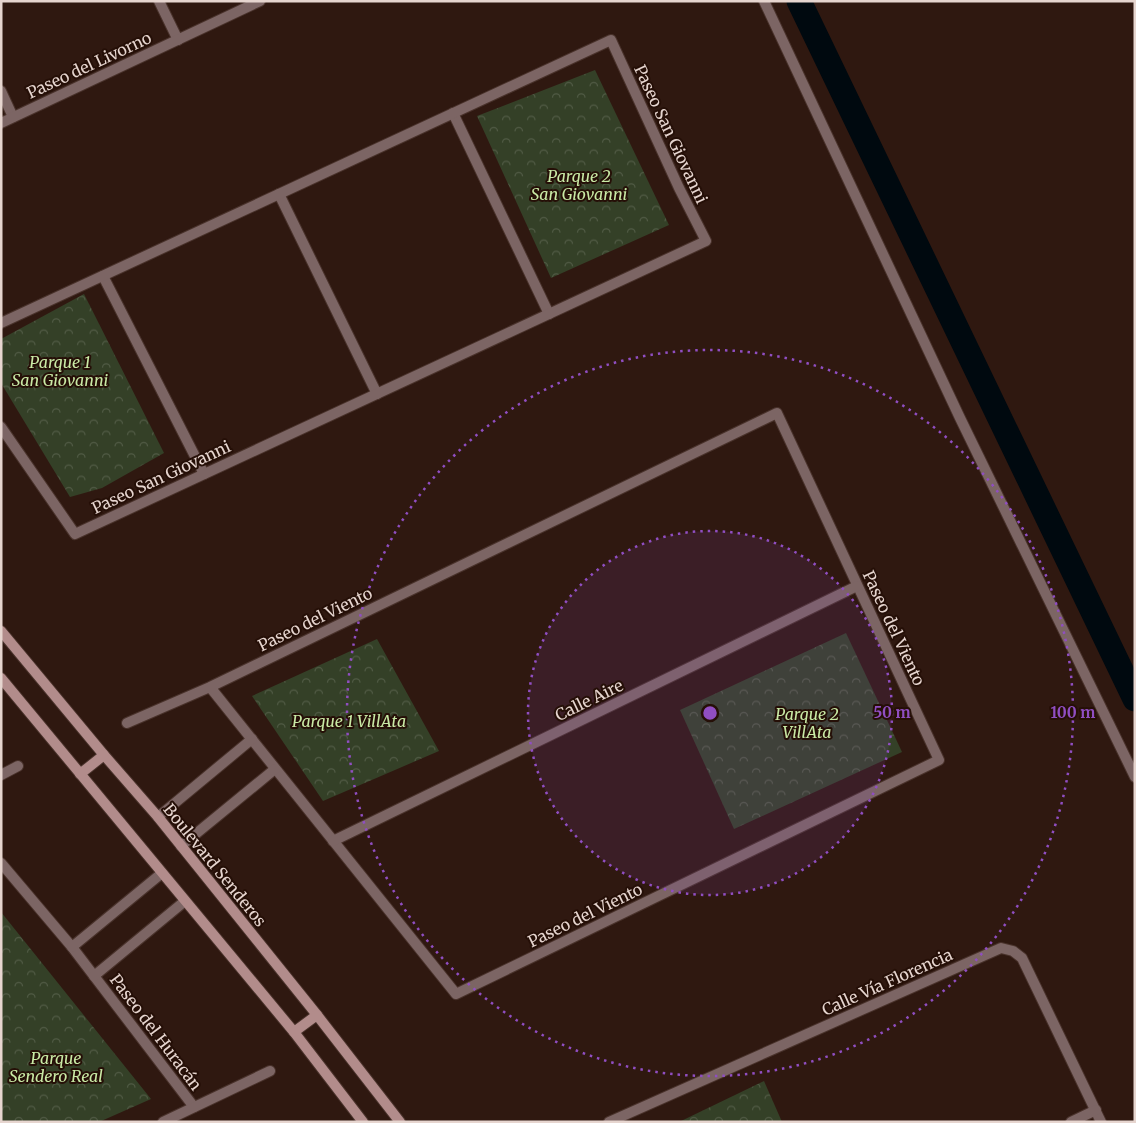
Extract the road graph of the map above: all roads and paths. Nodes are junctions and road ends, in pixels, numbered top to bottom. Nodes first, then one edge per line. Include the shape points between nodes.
1 (159, 1) edge
2 (260, 1) edge
3 (764, 1) edge
4 (178, 40) junction
5 (1, 91) edge
6 (453, 114) junction
7 (13, 117) junction
8 (1, 123) edge
9 (279, 194) junction
10 (103, 276) junction
11 (550, 314) junction
12 (1, 323) edge
13 (377, 394) junction
14 (1, 427) edge
15 (204, 474) junction
16 (857, 586) junction
17 (1, 631) edge
18 (1, 678) edge
19 (210, 687) junction
20 (128, 723) dead end
21 (252, 739) junction
22 (104, 755) junction
23 (18, 766) dead end
24 (275, 769) junction
25 (80, 774) junction
26 (1, 776) edge
27 (1135, 777) edge
28 (158, 817) junction
29 (333, 841) junction
30 (181, 846) junction
31 (1, 863) edge
32 (162, 873) junction
33 (185, 900) junction
34 (72, 947) junction
35 (94, 976) junction
36 (317, 1015) junction
37 (294, 1032) junction
38 (270, 1071) dead end
39 (194, 1107) junction
40 (1096, 1110) junction
41 (163, 1122) edge
42 (363, 1122) edge
43 (400, 1122) edge
44 (609, 1122) edge
45 (1071, 1122) edge
46 (1101, 1122) edge

1 - 4 street, Paseo del Livorno
2 - 4 street, Paseo del Livorno
3 - 27 street via 956,410
4 - 7 street, Paseo del Livorno
5 - 7 street, Paseo del Livorno
6 - 9 street, Paseo San Giovanni
6 - 11 street
6 - 11 street, Paseo San Giovanni via 611,40 706,241
7 - 8 street, Paseo del Livorno
9 - 10 street, Paseo San Giovanni
9 - 13 street
10 - 12 street, Paseo San Giovanni
10 - 15 street
11 - 13 street, Paseo San Giovanni
13 - 15 street, Paseo San Giovanni
14 - 15 street, Paseo San Giovanni via 75,534
16 - 19 street, Paseo del Viento via 777,413
16 - 29 street, Calle Aire
16 - 29 street, Paseo del Viento via 939,760 456,994
17 - 22 main road, Boulevard Senderos
18 - 25 main road
19 - 20 street, Paseo del Viento
19 - 21 street, Paseo del Viento
21 - 24 street, Paseo del Viento
21 - 28 street
22 - 25 main road
22 - 28 main road, Boulevard Senderos
23 - 26 street
24 - 29 street, Paseo del Viento
24 - 30 street
25 - 32 main road
28 - 30 main road, Boulevard Senderos
30 - 36 main road, Boulevard Senderos
31 - 34 street, Paseo del Huracán
32 - 33 main road
32 - 34 street
33 - 35 street, Paseo del Huracán
33 - 37 main road
34 - 35 street, Paseo del Huracán
35 - 39 street, Paseo del Huracán
36 - 37 main road
36 - 43 main road, Boulevard Senderos
37 - 42 main road
38 - 39 street, Paseo del Huracán
39 - 41 street, Paseo del Huracán
40 - 44 street, Calle Vía Florencia via 1022,958 1001,948
40 - 45 street
40 - 46 street, Calle Vía Florencia

